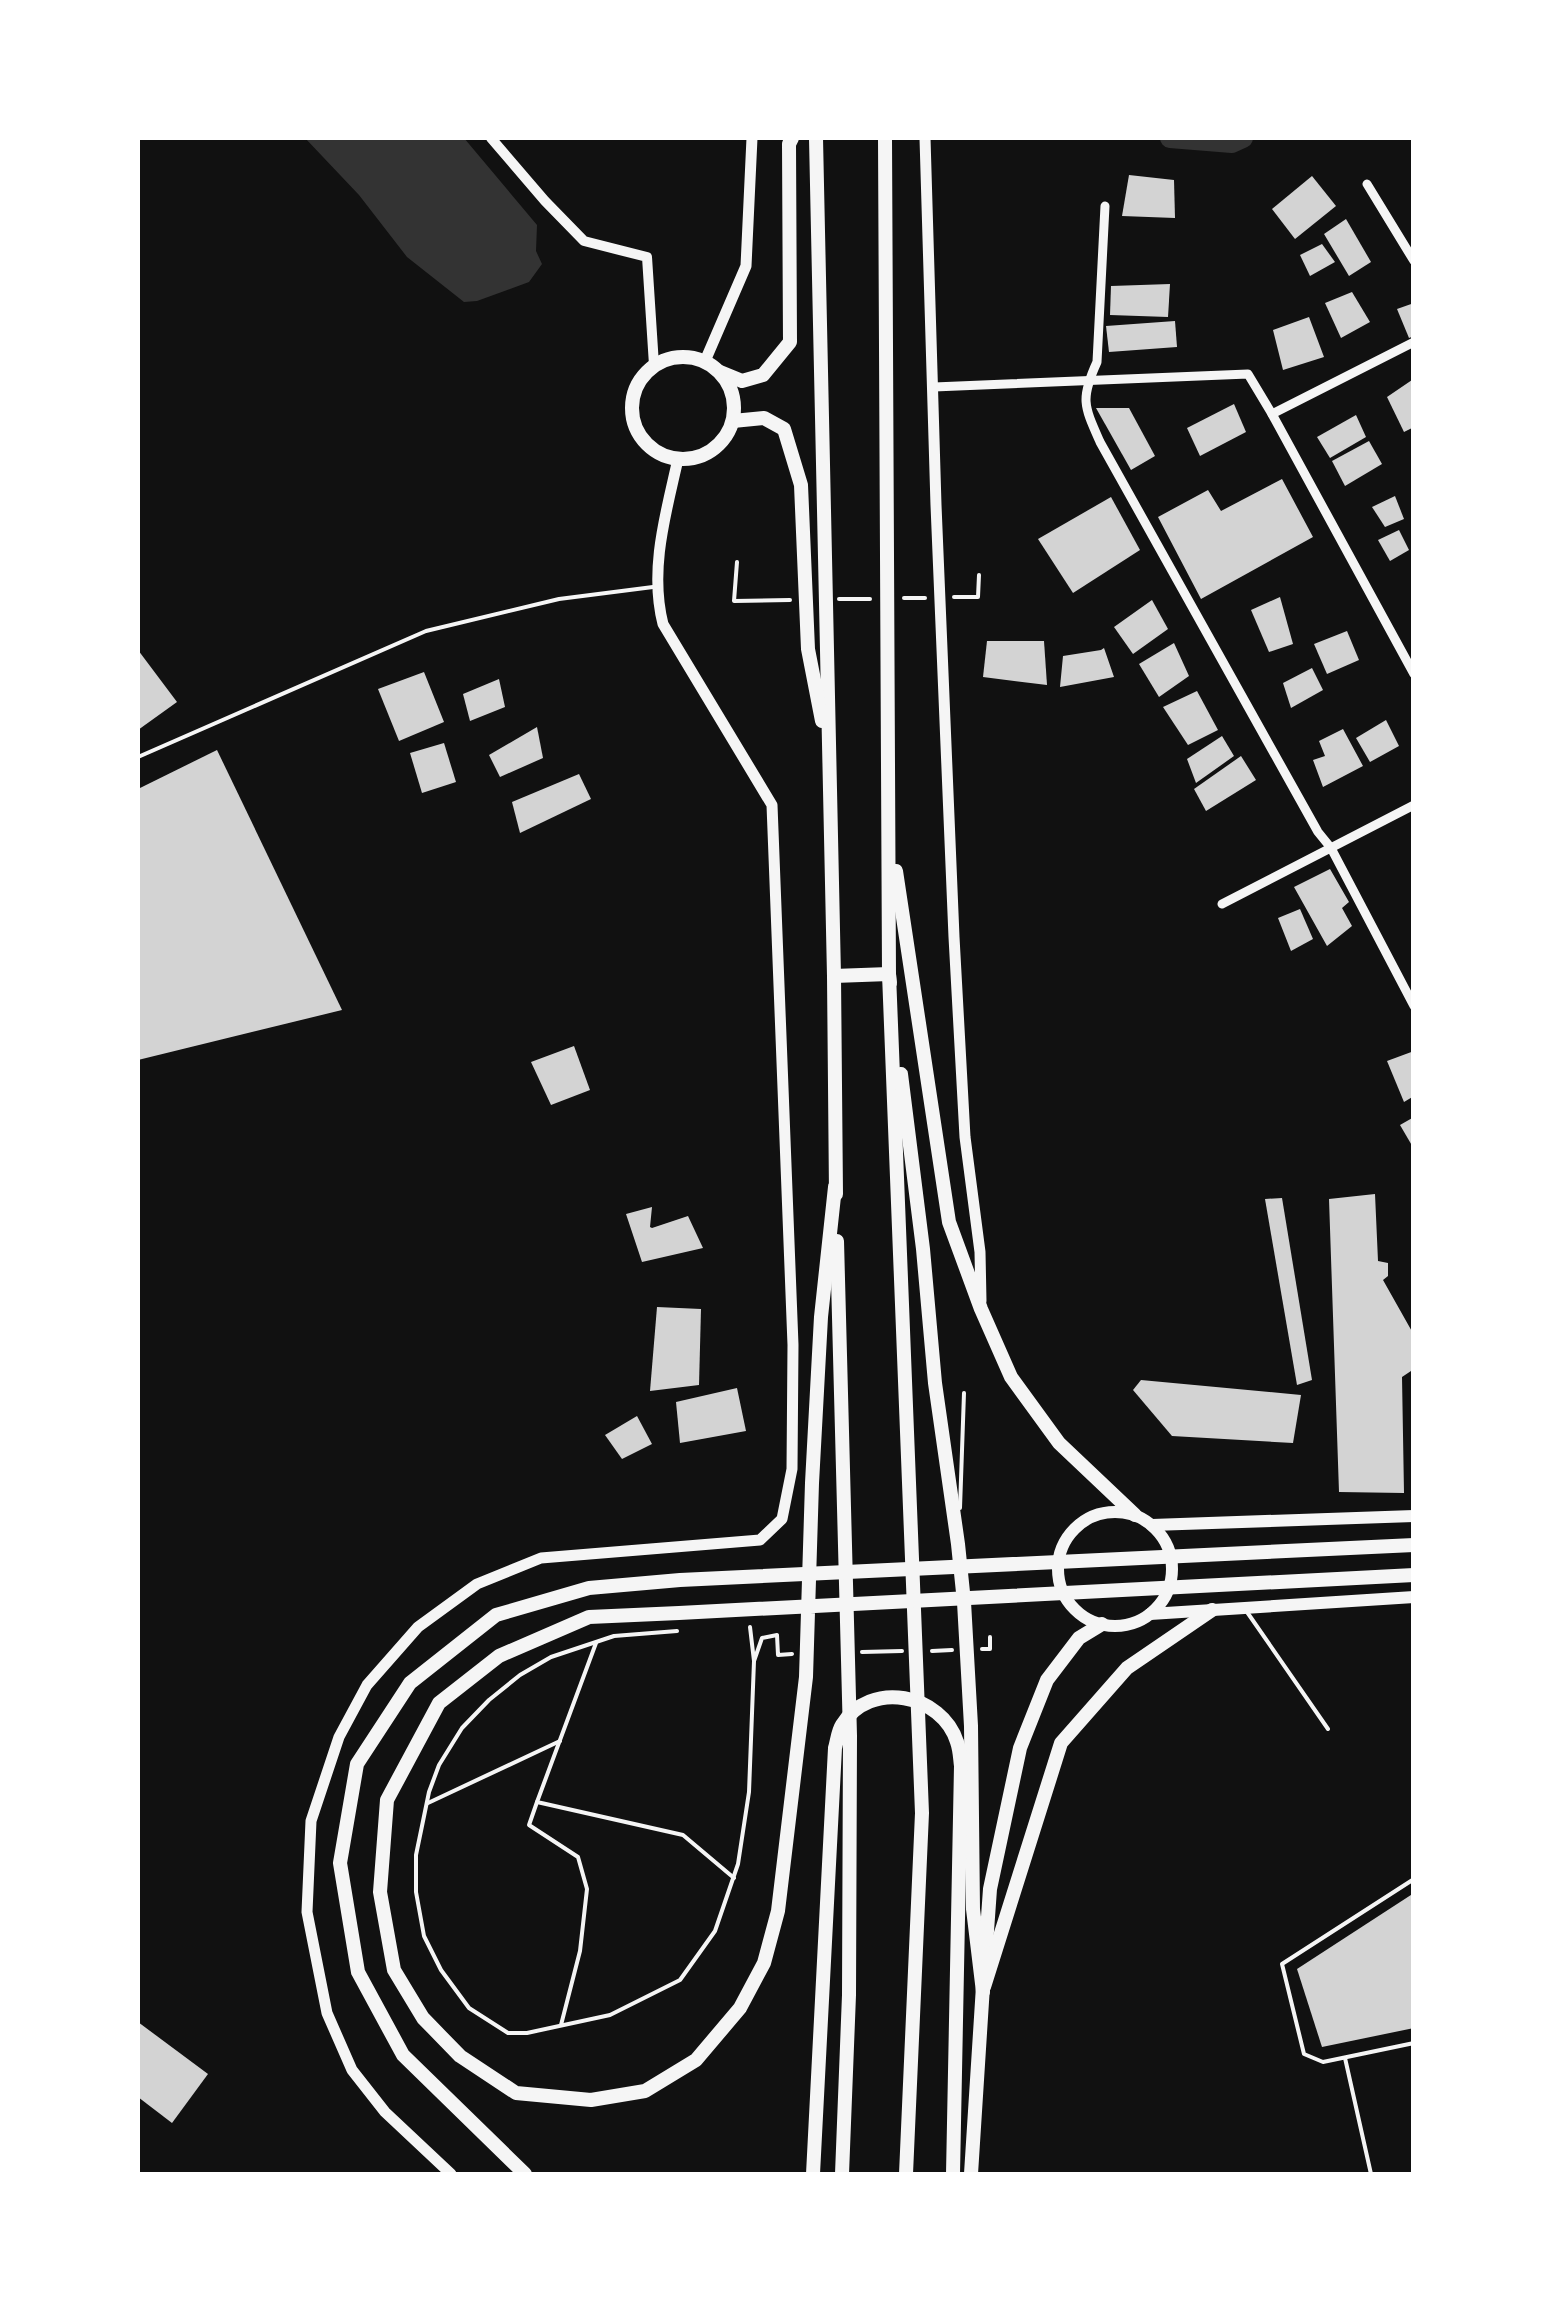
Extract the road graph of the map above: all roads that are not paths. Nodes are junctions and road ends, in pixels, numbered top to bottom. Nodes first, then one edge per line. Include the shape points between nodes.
1 (491, 138) edge
2 (752, 138) edge
3 (792, 138) edge
4 (816, 138) edge
5 (885, 138) edge
6 (926, 138) edge
7 (1367, 184) dead end
8 (1104, 206) dead end
9 (1414, 261) edge
10 (1414, 342) edge
11 (706, 361) junction
12 (654, 365) junction
13 (720, 372) junction
14 (1088, 380) junction
15 (934, 388) junction
16 (1272, 414) junction
17 (733, 421) junction
18 (678, 459) junction
19 (658, 587) junction
20 (1414, 674) edge
21 (830, 756) junction
22 (138, 757) edge
23 (1414, 804) edge
24 (888, 820) junction
25 (1331, 848) junction
26 (1222, 904) dead end
27 (889, 974) junction
28 (834, 976) junction
29 (1414, 1006) edge
30 (836, 1187) junction
31 (981, 1309) junction
32 (964, 1393) dead end
33 (1136, 1515) junction
34 (1414, 1516) edge
35 (1152, 1525) junction
36 (958, 1544) junction
37 (1414, 1546) edge
38 (1058, 1558) junction
39 (960, 1562) junction
40 (1414, 1575) edge
41 (1064, 1596) junction
42 (1414, 1597) edge
43 (964, 1602) junction
44 (1244, 1608) junction
45 (1212, 1610) junction
46 (1150, 1614) junction
47 (1102, 1624) junction
48 (1328, 1729) dead end
49 (1414, 1879) edge
50 (983, 1992) junction
51 (1414, 2042) edge
52 (1345, 2058) junction
53 (451, 2174) edge
54 (526, 2174) edge
55 (813, 2174) edge
56 (842, 2174) edge
57 (906, 2174) edge
58 (953, 2174) edge
59 (971, 2174) edge
60 (1371, 2174) edge

1 - 12 street via 584,241 646,258
2 - 11 main road via 746,266
3 - 13 highway via 790,342 763,375 742,381
4 - 21 highway
5 - 24 highway
6 - 15 main road
7 - 9 street
8 - 14 street via 1096,362
10 - 16 street
11 - 12 highway via 688,356
11 - 13 highway
12 - 18 highway via 634,394 636,429 646,444
13 - 17 highway via 730,386
14 - 15 street
14 - 16 street via 1248,374
14 - 25 street via 1084,405 1100,442
15 - 31 main road via 954,937
16 - 20 street
17 - 18 highway via 712,450
17 - 21 highway via 764,418 784,429 801,485 808,649
18 - 19 main road via 660,539
19 - 22 lane via 559,598 426,631
19 - 53 main road via 663,624 772,806 794,1345 792,1468 782,1518 760,1540 541,1558 477,1584 418,1626 368,1685 339,1737 311,1821 307,1912 326,2013 352,2070 385,2112
21 - 28 highway
23 - 25 street
24 - 27 highway
24 - 31 highway via 949,1222
25 - 26 street
25 - 29 street
27 - 28 highway
27 - 36 highway
27 - 57 highway via 922,1813
28 - 30 highway
30 - 40 highway via 821,1317 812,1483 806,1677 778,1911 764,1963 740,2008 696,2060 645,2091 591,2100 516,2092 460,2056 424,2018 394,1970 380,1892 387,1800 438,1703 499,1656 590,1617 679,1613
30 - 56 highway via 850,1736
31 - 33 highway via 1011,1377 1060,1443
32 - 36 lane
33 - 35 main road
33 - 38 main road via 1096,1514 1066,1539
34 - 35 main road
35 - 46 main road via 1170,1553 1172,1570
36 - 39 highway
37 - 54 highway via 680,1580 590,1588 496,1616 410,1683 357,1764 340,1863 358,1972 403,2055
38 - 39 highway
38 - 41 main road
39 - 43 highway
41 - 43 highway
41 - 47 main road via 1076,1612
42 - 44 main road
43 - 50 highway via 973,1908
44 - 45 main road
44 - 48 lane
45 - 46 main road
45 - 50 highway via 1127,1668 1062,1743
46 - 47 main road via 1132,1624
47 - 50 highway via 1080,1638 1047,1680 1020,1748 990,1890
49 - 52 lane via 1282,1964 1304,2054 1323,2062
50 - 59 highway
51 - 52 lane
52 - 60 lane
55 - 58 highway via 835,1748 841,1726 880,1697 932,1708 957,1740 961,1766

